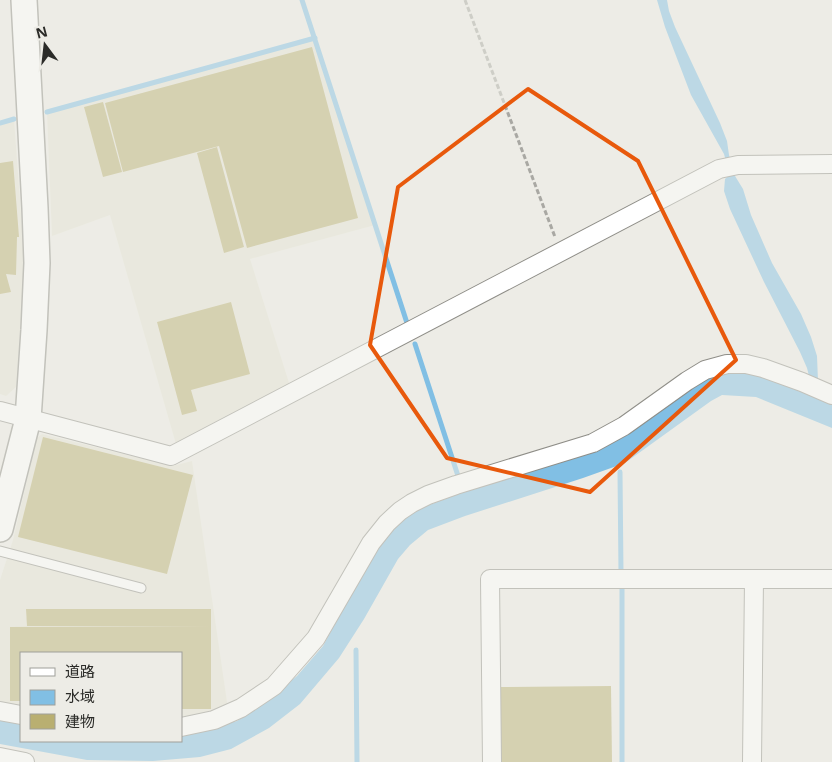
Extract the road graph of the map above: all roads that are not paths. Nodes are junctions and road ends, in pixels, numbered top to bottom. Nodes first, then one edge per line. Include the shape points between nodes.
1 (24, 0) edge
2 (832, 164) edge
3 (828, 393) edge
4 (0, 411) edge
5 (28, 419) junction
6 (0, 529) edge
7 (0, 551) edge
8 (754, 579) junction
9 (832, 579) edge
10 (141, 588) dead end
11 (0, 711) edge
12 (20, 716) edge
13 (182, 728) edge
14 (0, 757) edge
15 (25, 762) edge
16 (492, 762) edge
17 (752, 762) edge

1 - 5 main road via 37,263
2 - 5 street via 738,165 719,169 171,456
3 - 13 street via 763,368 727,364 705,370 624,426 592,443 456,485 412,503 387,523 371,543 316,638 274,686 241,708 214,720
4 - 5 street
5 - 6 main road
7 - 10 lane
8 - 9 street
8 - 16 street via 490,579
8 - 17 street
11 - 12 street
14 - 15 street

